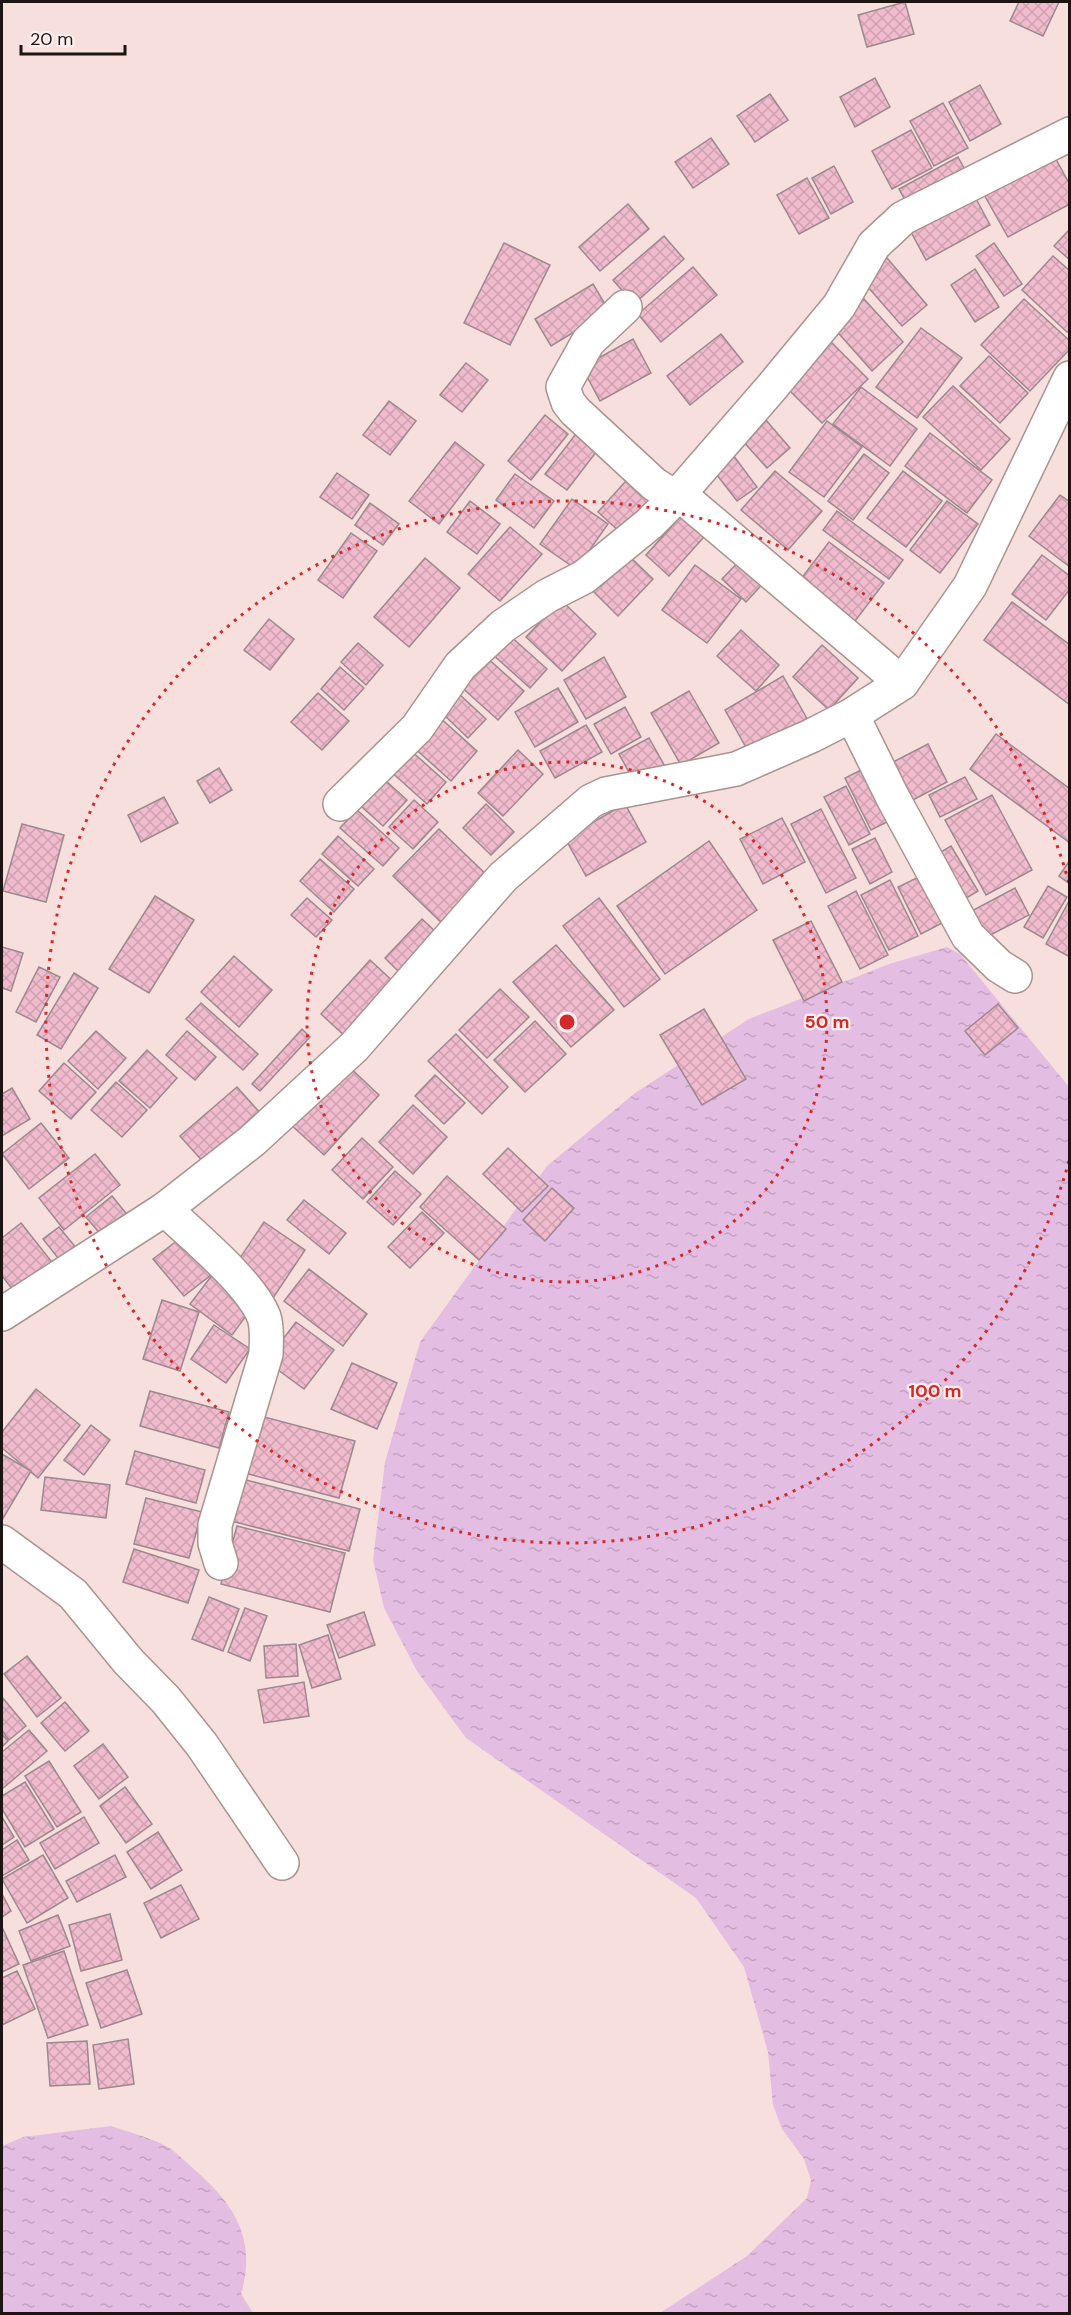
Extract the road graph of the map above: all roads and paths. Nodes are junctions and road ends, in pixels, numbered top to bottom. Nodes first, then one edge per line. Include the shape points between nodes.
1 (1070, 134) edge
2 (625, 307) dead end
3 (1070, 378) edge
4 (679, 494) junction
5 (902, 683) junction
6 (852, 715) junction
7 (340, 804) dead end
8 (1015, 976) dead end
9 (165, 1209) junction
10 (2, 1314) edge
11 (2, 1542) edge
12 (220, 1563) dead end
13 (282, 1863) dead end

1 - 4 street via 903,218 885,234 874,245 839,306
2 - 4 street via 588,342 563,387 565,395 575,411 654,484
3 - 5 street via 970,586
4 - 5 street
4 - 7 street via 650,524 584,577 503,626 460,666 417,728
5 - 6 street
6 - 8 street via 892,798 968,936
6 - 9 street via 736,769 606,794 591,801 503,877 354,1047 252,1141
9 - 10 street
9 - 12 street via 246,1288 264,1318 267,1336 266,1354 215,1525
11 - 13 street via 73,1594 128,1662 166,1700 202,1745

